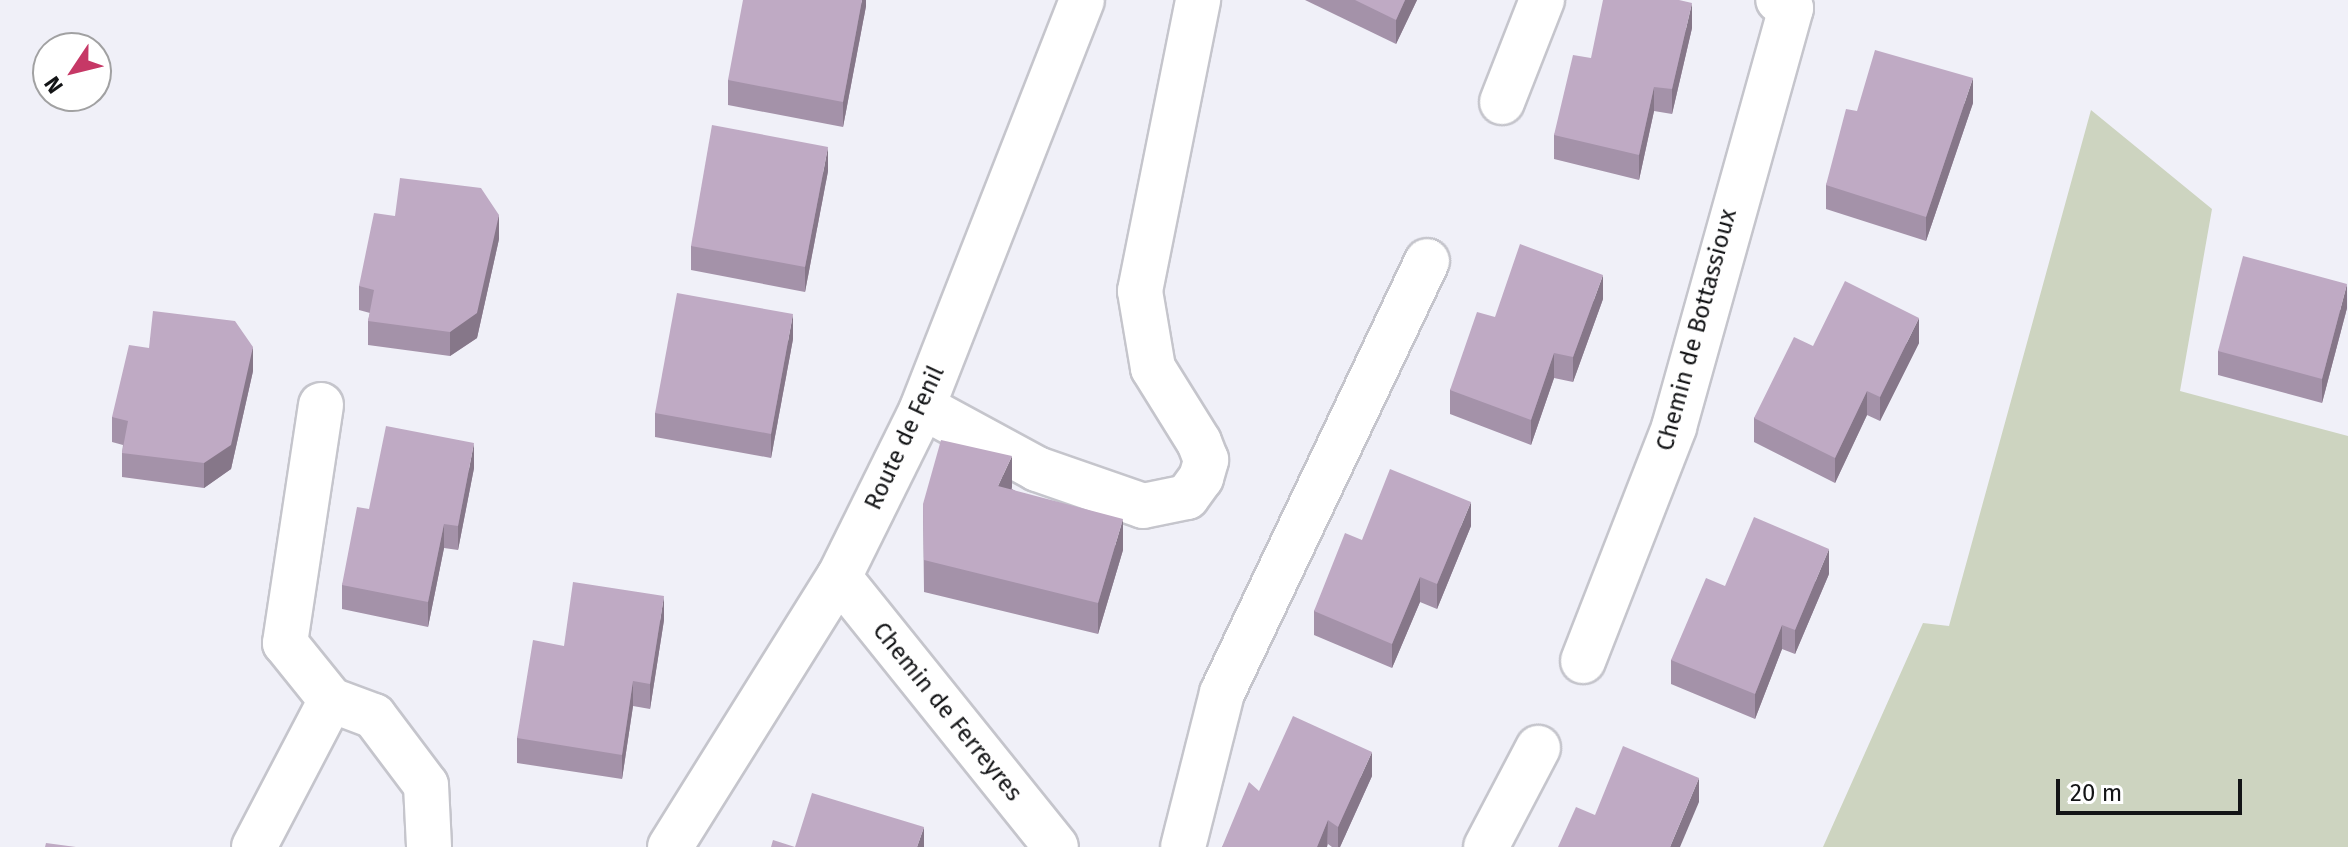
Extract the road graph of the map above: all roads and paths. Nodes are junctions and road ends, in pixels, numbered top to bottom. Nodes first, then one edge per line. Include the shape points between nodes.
1 (1082, 0) edge
2 (1198, 0) edge
3 (1542, 0) edge
4 (1778, 0) edge
5 (1502, 102) dead end
6 (1427, 261) dead end
7 (321, 405) dead end
8 (923, 407) junction
9 (839, 577) junction
10 (1583, 661) dead end
11 (331, 700) junction
12 (1538, 748) dead end
13 (254, 847) edge
14 (429, 847) edge
15 (670, 847) edge
16 (1056, 847) edge
17 (1183, 847) edge
18 (1486, 847) edge

1 - 8 street, Route de Fenil
2 - 8 street via 1140,291 1153,368 1199,442 1206,460 1201,478 1187,497 1143,506 1037,469
3 - 5 street
4 - 10 street, Chemin de Bottassioux via 1791,8 1674,427
6 - 17 street via 1222,693
7 - 11 street via 285,643
8 - 9 street, Route de Fenil
9 - 15 street, Route de Fenil
9 - 16 street, Chemin de Ferreyres
11 - 13 street
11 - 14 street via 374,716 426,785
12 - 18 street

